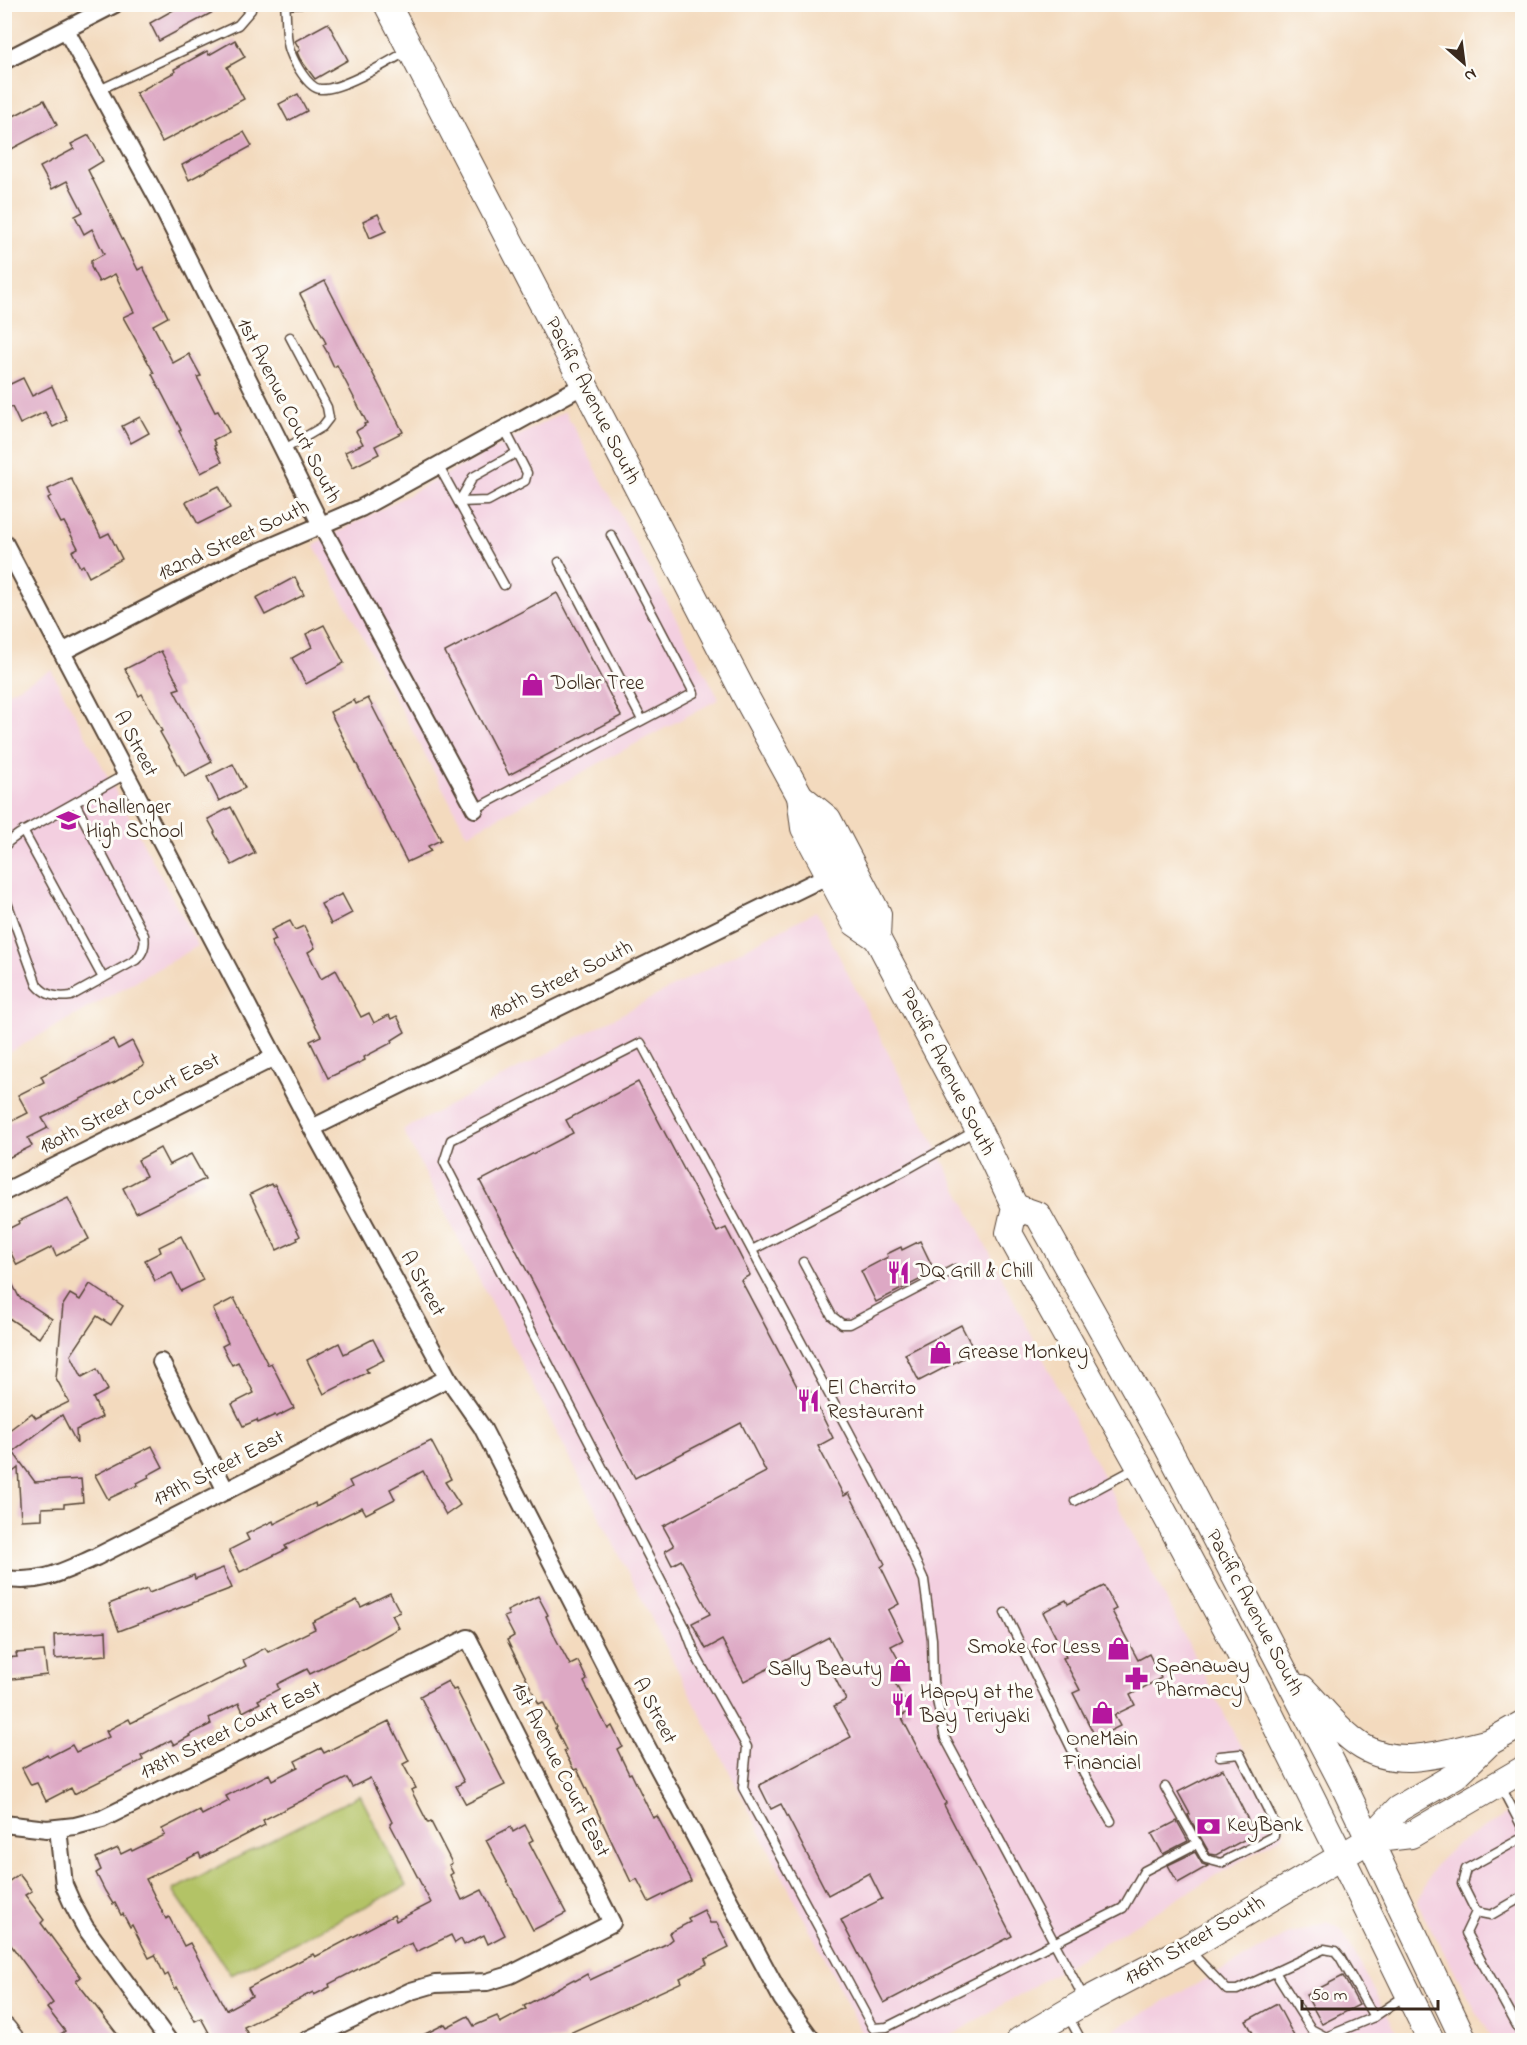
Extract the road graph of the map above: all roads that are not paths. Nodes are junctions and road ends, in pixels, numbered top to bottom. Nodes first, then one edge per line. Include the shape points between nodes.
1 (250, 4) edge
2 (301, 4) edge
3 (387, 4) edge
4 (285, 5) edge
5 (105, 7) edge
6 (66, 30) junction
7 (410, 50) junction
8 (4, 61) edge
9 (99, 90) junction
10 (290, 337) dead end
11 (584, 385) junction
12 (504, 428) junction
13 (283, 450) junction
14 (516, 453) junction
15 (438, 465) junction
16 (459, 502) junction
17 (321, 525) junction
18 (611, 535) dead end
19 (4, 542) edge
20 (559, 562) dead end
21 (504, 585) dead end
22 (62, 652) junction
23 (642, 720) junction
24 (126, 774) junction
25 (800, 796) junction
26 (75, 803) junction
27 (475, 809) joint
28 (23, 831) junction
29 (4, 848) edge
30 (829, 875) junction
31 (4, 894) edge
32 (877, 938) junction
33 (103, 978) junction
34 (275, 1057) junction
35 (312, 1128) junction
36 (978, 1129) junction
37 (4, 1192) edge
38 (1015, 1208) junction
39 (752, 1250) junction
40 (803, 1262) dead end
41 (955, 1269) dead end
42 (161, 1362) dead end
43 (448, 1378) junction
44 (1139, 1466) junction
45 (226, 1491) junction
46 (1075, 1501) dead end
47 (4, 1578) edge
48 (1005, 1613) dead end
49 (468, 1638) joint
50 (1282, 1667) junction
51 (1522, 1724) edge
52 (1490, 1742) junction
53 (1220, 1756) dead end
54 (1522, 1770) edge
55 (1499, 1784) junction
56 (1165, 1787) dead end
57 (1111, 1821) dead end
58 (4, 1824) edge
59 (1522, 1827) edge
60 (58, 1828) junction
61 (1522, 1838) edge
62 (1369, 1840) junction
63 (1198, 1843) junction
64 (1341, 1856) junction
65 (1522, 1897) edge
66 (1476, 1912) junction
67 (1055, 1942) junction
68 (1187, 1948) junction
69 (1275, 1972) junction
70 (1407, 1994) junction
71 (1077, 2007) junction
72 (1374, 2017) junction
73 (4, 2030) edge
74 (1522, 2032) edge
75 (12, 2040) edge
76 (168, 2040) edge
77 (307, 2040) edge
78 (812, 2040) edge
79 (1020, 2040) edge
80 (1081, 2040) edge
81 (1431, 2040) edge
82 (1464, 2040) edge

1 - 9 lane via 251,10 238,25
2 - 4 lane
3 - 7 main road, Pacific Avenue South
4 - 7 lane via 290,51 308,83 319,89 346,83
5 - 6 street
6 - 8 street
6 - 9 street, 1st Avenue Court South
7 - 11 main road, Pacific Avenue South
9 - 13 street, 1st Avenue Court South
10 - 13 lane via 329,418 322,427
11 - 12 street, 182nd Street South
11 - 25 main road, Pacific Avenue South
12 - 14 lane
12 - 15 street, 182nd Street South
13 - 17 street, 1st Avenue Court South
14 - 16 lane via 473,477
14 - 16 lane via 527,473 524,483 488,501
15 - 16 lane
15 - 17 street, 182nd Street South via 361,508
16 - 21 lane
17 - 22 street, 182nd Street South via 242,559
17 - 27 street, 1st Avenue Court South
18 - 23 lane via 694,693
19 - 22 street, A Street
20 - 23 lane
22 - 24 street, A Street
23 - 27 lane
24 - 26 lane
24 - 34 street, A Street
25 - 30 main road, Pacific Avenue South via 804,828
25 - 32 main road, Pacific Avenue South via 828,819 878,914
26 - 28 lane
26 - 33 lane via 144,935 142,954
28 - 29 lane
28 - 33 lane
30 - 32 main road, Pacific Avenue South via 855,923
30 - 35 street, 180th Street South
31 - 33 lane via 41,991 71,996
32 - 36 main road, Pacific Avenue South
34 - 35 street, A Street
34 - 37 street, 180th Street Court East
35 - 43 street, A Street
36 - 38 main road, Pacific Avenue South
36 - 39 lane
38 - 44 main road, Pacific Avenue South via 1009,1233
38 - 50 main road, Pacific Avenue South via 1038,1215 1168,1448
39 - 67 lane via 900,1527 924,1580 933,1682 945,1738
39 - 67 lane via 641,1043 451,1140 444,1162 680,1617 696,1656 747,1747 743,1788 873,2028 887,2027
40 - 41 lane via 832,1316 842,1324 850,1324
42 - 45 street
43 - 45 street, 179th Street East
43 - 78 street, A Street via 482,1427 782,1999
44 - 46 lane
44 - 64 main road, Pacific Avenue South via 1238,1650
45 - 47 street, 179th Street East via 55,1575 27,1581
48 - 57 lane
49 - 60 street, 178th Street Court East via 102,1820
49 - 77 street, 1st Avenue Court East via 612,1923 510,1975 487,1982 435,1984 411,1991
50 - 52 main road via 1347,1735 1377,1754 1416,1759
50 - 62 main road, Pacific Avenue South
51 - 52 main road
52 - 62 main road via 1456,1775 1398,1809
53 - 63 lane via 1240,1754 1275,1824 1274,1836 1221,1863 1206,1859
54 - 55 main road
55 - 59 lane
55 - 62 main road via 1411,1835
56 - 63 lane
58 - 60 street, 178th Street Court East
60 - 76 street via 64,1885 84,1927
61 - 66 lane via 1466,1869 1462,1884
62 - 64 main road, 176th Street South
62 - 82 main road, Pacific Avenue South
63 - 67 lane via 1144,1871 1123,1908
64 - 68 main road, 176th Street South
64 - 70 main road, Pacific Avenue South
65 - 66 lane via 1491,1915
66 - 74 lane via 1466,1934
67 - 71 lane
68 - 69 lane via 1227,1990 1237,1990
68 - 71 main road, 176th Street South
69 - 72 lane via 1318,2034 1326,2037
69 - 72 lane via 1324,1949 1335,1951
70 - 72 lane
70 - 81 main road, Pacific Avenue South
71 - 79 main road, 176th Street South
71 - 80 lane
73 - 75 street

